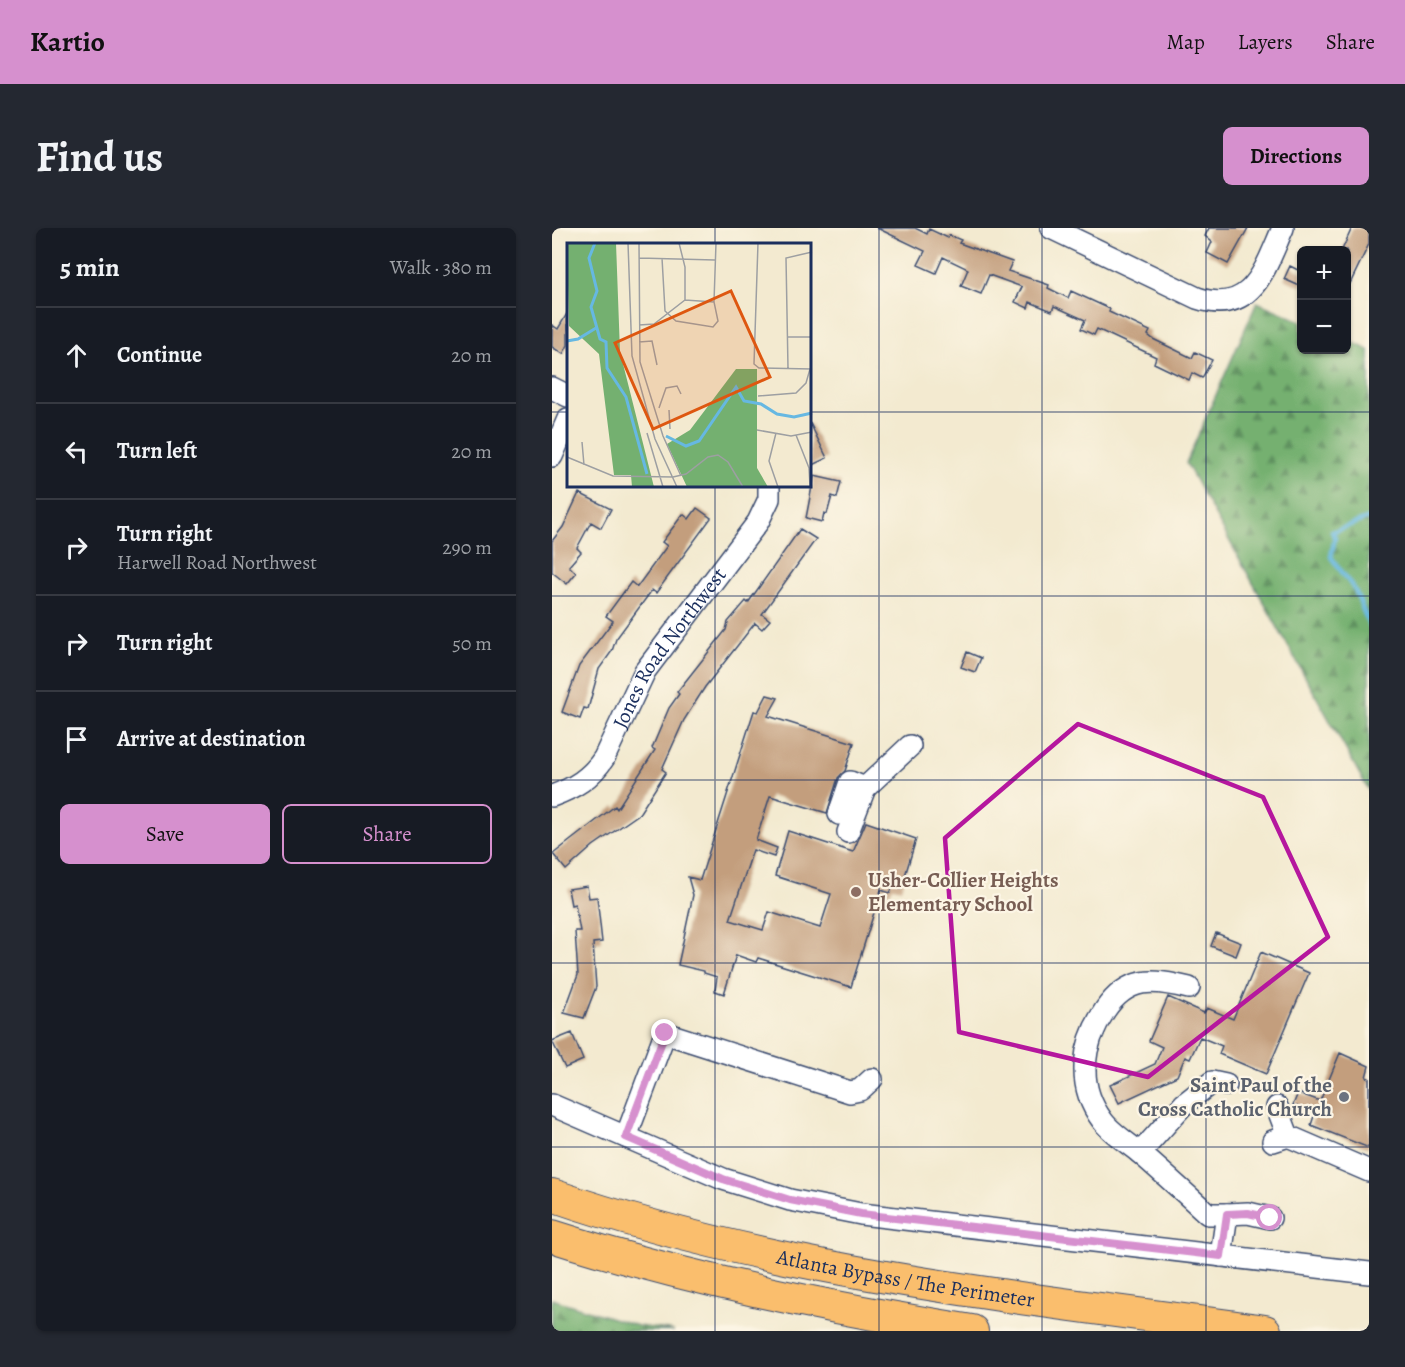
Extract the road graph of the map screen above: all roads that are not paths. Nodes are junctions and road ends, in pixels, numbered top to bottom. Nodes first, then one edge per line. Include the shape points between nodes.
1 (1051, 228) edge
2 (1283, 228) edge
3 (552, 388) edge
4 (567, 396) edge
5 (567, 421) edge
6 (552, 456) edge
7 (769, 488) edge
8 (910, 746) dead end
9 (552, 796) edge
10 (843, 823) dead end
11 (1189, 988) dead end
12 (872, 1079) dead end
13 (1226, 1084) dead end
14 (552, 1105) edge
15 (1277, 1107) dead end
16 (626, 1137) junction
17 (1140, 1154) junction
18 (1369, 1171) edge
19 (552, 1195) edge
20 (1227, 1214) junction
21 (1270, 1218) dead end
22 (552, 1236) edge
23 (1221, 1256) junction
24 (1369, 1273) edge
25 (972, 1331) edge
26 (1266, 1331) edge

1 - 2 street via 1210,302 1238,298 1250,291 1260,280
3 - 4 street
5 - 6 street
7 - 9 street, Jones Road Northwest via 769,499 758,522 645,671 595,771 572,789
8 - 10 street via 857,778
11 - 17 street via 1160,980 1133,984 1114,997 1092,1030 1084,1056 1085,1089 1102,1121
12 - 16 street via 860,1090 850,1092 665,1033
13 - 17 street via 1212,1082
14 - 16 street
15 - 18 street via 1280,1139
16 - 23 street via 723,1179 790,1200 851,1212
17 - 20 street via 1208,1214
19 - 26 highway, Atlanta Bypass / The Perimeter via 650,1224 808,1261 903,1279
20 - 21 street
20 - 23 street
22 - 25 highway, Atlanta Bypass / The Perimeter via 737,1288
23 - 24 street

